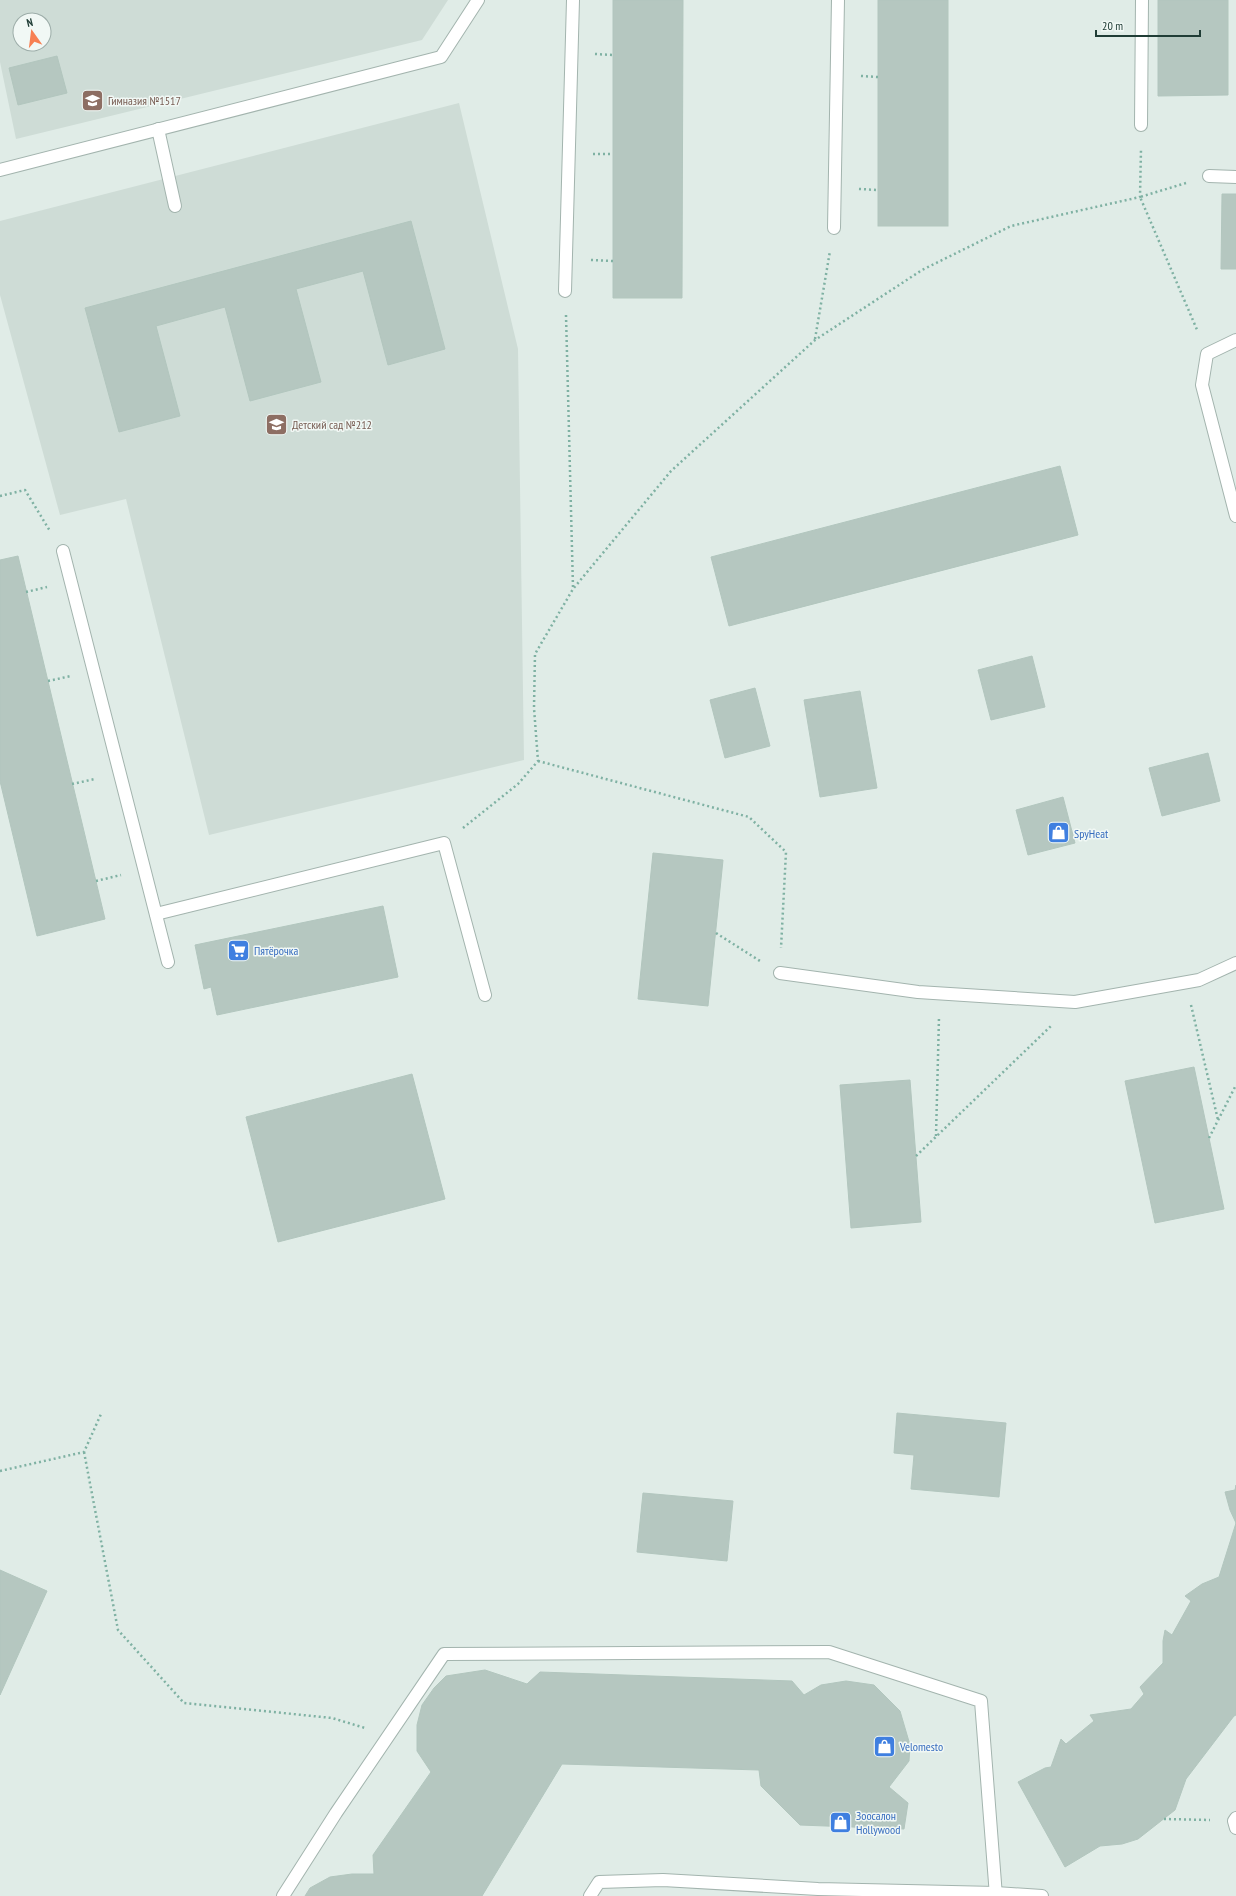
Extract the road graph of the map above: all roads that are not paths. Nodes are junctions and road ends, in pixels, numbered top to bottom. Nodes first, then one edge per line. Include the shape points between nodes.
1 (478, 0) edge
2 (573, 0) edge
3 (838, 0) edge
4 (1142, 0) edge
5 (1141, 125) road end
6 (158, 130) junction
7 (0, 170) edge
8 (1209, 176) road end
9 (1236, 177) edge
10 (175, 206) dead end
11 (834, 228) road end
12 (565, 291) road end
13 (1236, 340) edge
14 (1236, 516) edge
15 (63, 551) road end
16 (156, 914) junction
17 (168, 962) dead end
18 (1236, 963) edge
19 (780, 973) road end
20 (485, 995) dead end
21 (996, 1894) edge
22 (283, 1896) edge
23 (590, 1896) edge
24 (1042, 1896) edge

1 - 6 lane via 441,57
2 - 12 lane
3 - 11 lane
4 - 5 lane
6 - 7 lane
6 - 10 lane
8 - 9 lane
13 - 14 lane via 1207,354 1202,385
15 - 16 lane
16 - 17 lane
16 - 20 lane via 444,843
18 - 19 lane via 1199,980 1075,1002 918,992
21 - 22 lane via 982,1701 830,1652 444,1654
21 - 23 lane via 662,1880 599,1882
21 - 24 lane

